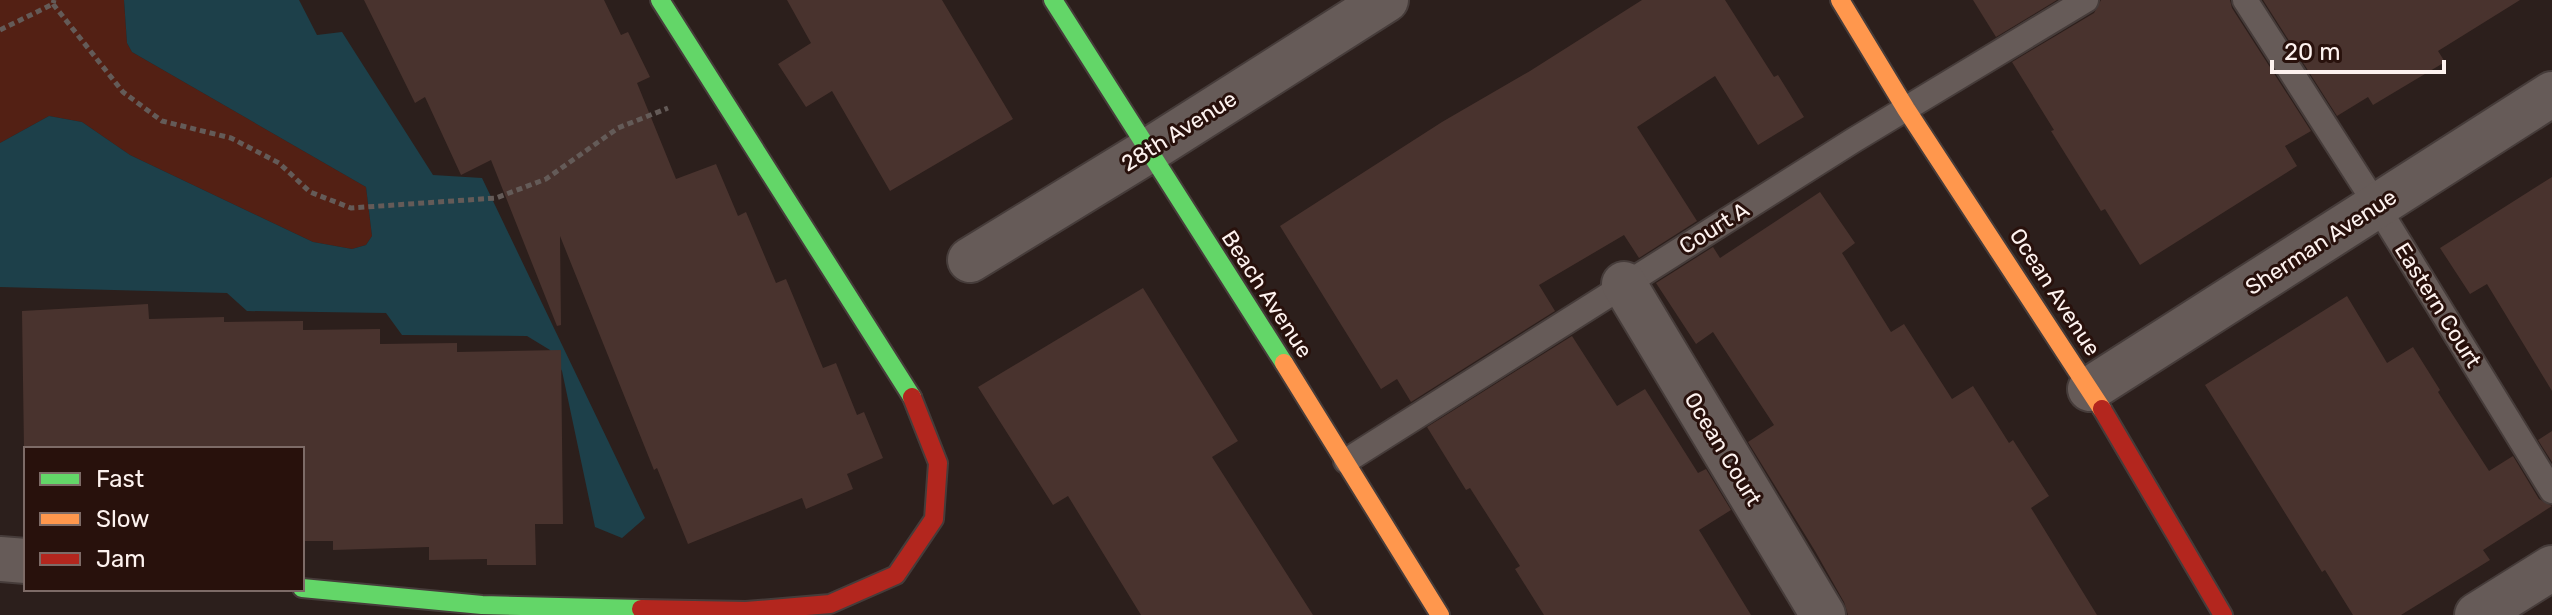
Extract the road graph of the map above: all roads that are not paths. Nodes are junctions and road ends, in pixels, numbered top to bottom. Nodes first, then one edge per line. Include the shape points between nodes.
1 (660, 0) edge
2 (1053, 0) edge
3 (1386, 0) edge
4 (1840, 0) edge
5 (2086, 0) edge
6 (2245, 0) edge
7 (2552, 94) edge
8 (1906, 109) junction
9 (1148, 151) junction
10 (2377, 206) junction
11 (970, 260) dead end
12 (1624, 284) junction
13 (2090, 389) junction
14 (1346, 461) junction
15 (2552, 491) edge
16 (0, 559) edge
17 (24, 561) edge
18 (2552, 568) edge
19 (304, 588) edge
20 (1440, 615) edge
21 (1823, 615) edge
22 (2223, 615) edge
23 (2477, 615) edge

1 - 19 street via 917,405 938,463 934,519 896,575 830,604 746,611 482,605
2 - 9 street, Beach Avenue
3 - 9 street, 28th Avenue
4 - 8 street, Ocean Avenue
5 - 8 lane, Court A
6 - 10 lane, Eastern Court
7 - 10 street, Sherman Avenue
8 - 12 lane, Court A
8 - 13 street, Ocean Avenue
9 - 11 street, 28th Avenue
9 - 14 street, Beach Avenue
10 - 13 street, Sherman Avenue
10 - 15 lane, Eastern Court
12 - 14 lane, Court A
12 - 21 street, Ocean Court
13 - 22 street, Ocean Avenue
14 - 20 street, Beach Avenue
16 - 17 street
18 - 23 street

